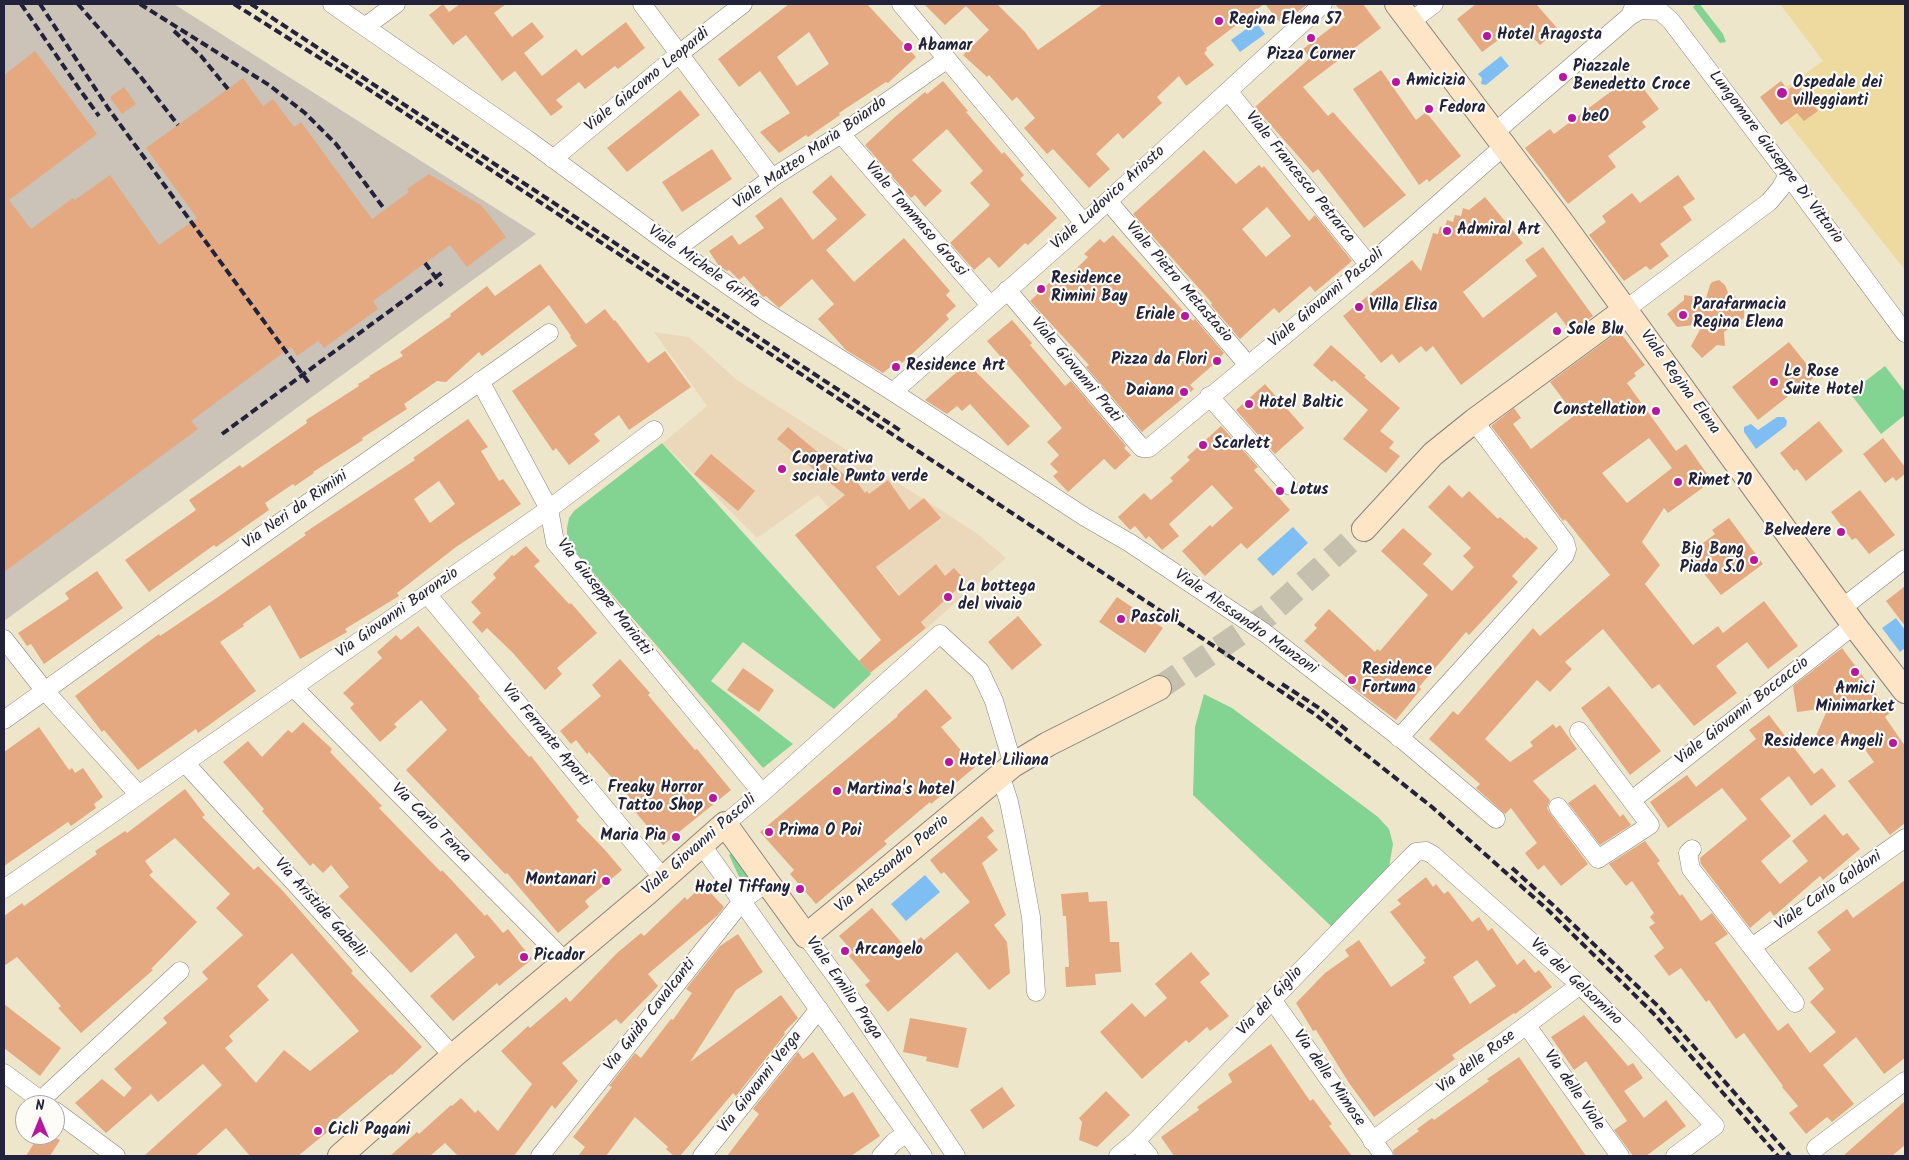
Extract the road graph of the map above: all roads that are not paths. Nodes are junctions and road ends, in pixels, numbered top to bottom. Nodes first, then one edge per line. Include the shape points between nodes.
1 (332, 4) edge
2 (396, 4) edge
3 (642, 4) edge
4 (743, 4) edge
5 (901, 4) edge
6 (1323, 4) edge
7 (1434, 4) edge
8 (1632, 10) edge
9 (1404, 13) edge
10 (366, 26) junction
11 (679, 54) junction
12 (946, 60) junction
13 (1228, 91) junction
14 (841, 134) junction
15 (1499, 139) junction
16 (553, 159) junction
17 (1788, 175) junction
18 (772, 178) junction
19 (1108, 201) junction
20 (1084, 223) junction
21 (676, 250) junction
22 (1369, 265) junction
23 (1007, 290) junction
24 (990, 305) junction
25 (1625, 310) junction
26 (549, 333) dead end
27 (1905, 333) edge
28 (1248, 365) junction
29 (480, 381) junction
30 (893, 392) junction
31 (1209, 396) junction
32 (1474, 421) junction
33 (654, 430) dead end
34 (1146, 448) joint
35 (1288, 485) dead end
36 (549, 509) junction
37 (1085, 517) joint
38 (1364, 530) tunnel mouth
39 (1905, 559) edge
40 (427, 594) junction
41 (1848, 616) junction
42 (4, 639) edge
43 (294, 688) junction
44 (1159, 688) tunnel mouth
45 (45, 691) junction
46 (1905, 691) edge
47 (4, 720) edge
48 (1579, 731) dead end
49 (1399, 738) junction
50 (186, 763) junction
51 (1006, 769) junction
52 (762, 793) junction
53 (139, 795) junction
54 (1632, 800) junction
55 (1558, 807) dead end
56 (1496, 819) dead end
57 (725, 824) junction
58 (1905, 838) edge
59 (702, 844) junction
60 (1692, 849) dead end
61 (1426, 851) joint
62 (663, 878) junction
63 (767, 882) junction
64 (4, 889) edge
65 (743, 900) junction
66 (806, 936) junction
67 (1752, 947) junction
68 (565, 961) junction
69 (180, 971) dead end
70 (1580, 985) junction
71 (1036, 992) dead end
72 (1273, 1001) junction
73 (1795, 1003) dead end
74 (819, 1009) junction
75 (1527, 1026) junction
76 (453, 1056) junction
77 (4, 1073) edge
78 (1905, 1081) edge
79 (33, 1095) edge
80 (52, 1095) edge
81 (65, 1119) edge
82 (907, 1133) junction
83 (1136, 1141) junction
84 (1372, 1141) junction
85 (1816, 1148) dead end
86 (107, 1154) edge
87 (340, 1156) edge
88 (540, 1156) edge
89 (702, 1156) edge
90 (881, 1156) edge
91 (923, 1156) edge
92 (956, 1156) edge
93 (1118, 1156) edge
94 (1149, 1156) edge
95 (1384, 1156) edge
96 (1620, 1156) edge
97 (1675, 1156) edge

1 - 10 street, Viale Michele Griffa
2 - 10 street
3 - 11 street
4 - 11 street, Viale Giacomo Leopardi
5 - 12 street
6 - 13 street, Viale Ludovico Ariosto
7 - 9 street
8 - 15 street
8 - 17 street, Lungomare Giuseppe Di Vittorio via 1660,11 1670,21
9 - 15 street, Viale Regina Elena
10 - 16 street, Viale Michele Griffa
11 - 16 street, Viale Giacomo Leopardi
11 - 18 street
12 - 14 street, Viale Matteo Maria Boiardo
12 - 20 street
13 - 19 street, Viale Ludovico Ariosto
13 - 22 street, Viale Francesco Petrarca
14 - 18 street, Viale Matteo Maria Boiardo
14 - 24 street, Viale Tommaso Grossi
15 - 22 street, Viale Giovanni Pascoli
15 - 25 street, Viale Regina Elena
16 - 21 street, Viale Michele Griffa
17 - 25 street via 1769,202
17 - 27 street, Lungomare Giuseppe Di Vittorio
18 - 21 street, Viale Matteo Maria Boiardo
19 - 20 street, Viale Ludovico Ariosto
19 - 28 street, Viale Pietro Metastasio
20 - 23 street, Viale Ludovico Ariosto
21 - 30 street, Viale Michele Griffa via 766,312
22 - 28 street, Viale Giovanni Pascoli
23 - 24 street, Viale Ludovico Ariosto
23 - 34 street, Viale Giovanni Prati via 1134,439
24 - 30 street, Viale Ludovico Ariosto
25 - 32 street
25 - 41 street, Viale Regina Elena
26 - 29 street, Via Neri da Rimini
28 - 31 street, Viale Giovanni Pascoli
29 - 36 street, Via Giuseppe Mariotti
29 - 45 street, Via Neri da Rimini
30 - 37 street, Viale Michele Griffa
31 - 34 street, Viale Giovanni Pascoli via 1150,448
31 - 35 street
32 - 38 street via 1434,454
32 - 49 street via 1567,549
33 - 36 street, Via Giovanni Baronzio
36 - 40 street, Via Giovanni Baronzio
36 - 52 street, Via Giuseppe Mariotti via 555,542
37 - 49 street, Viale Alessandro Manzoni via 1130,543 1265,633
39 - 41 street, Viale Giovanni Boccaccio
40 - 43 street, Via Giovanni Baronzio
40 - 62 street, Via Ferrante Aporti
41 - 46 street, Viale Regina Elena
41 - 54 street, Viale Giovanni Boccaccio
42 - 45 street
43 - 50 street, Via Giovanni Baronzio
43 - 68 street, Via Carlo Tenca
44 - 51 street, Via Alessandro Poerio
45 - 47 street, Via Neri da Rimini
45 - 53 street
48 - 54 street
49 - 56 street, Viale Alessandro Manzoni
50 - 53 street, Via Giovanni Baronzio
50 - 76 street, Via Aristide Gabelli
51 - 52 street, Viale Giovanni Pascoli via 994,701 980,671 940,634
51 - 66 street, Via Alessandro Poerio
51 - 71 street, Viale Giovanni Pascoli via 1031,917
52 - 57 street, Viale Giovanni Pascoli
53 - 64 street, Via Giovanni Baronzio
54 - 55 street via 1650,825 1598,859
57 - 59 street, Viale Giovanni Pascoli
57 - 63 street, Viale Emilio Praga
58 - 67 street, Viale Carlo Goldoni
59 - 62 street, Viale Giovanni Pascoli
59 - 65 street, Viale Emilio Praga
60 - 67 street via 1688,853 1691,869
61 - 70 street, Via del Gelsomino
61 - 72 street, Via del Giglio via 1416,852
62 - 68 street, Viale Giovanni Pascoli
63 - 65 street, Via Guido Cavalcanti
63 - 66 street, Viale Emilio Praga
65 - 74 street, Viale Emilio Praga
65 - 88 street, Via Guido Cavalcanti
66 - 92 street, Viale Emilio Praga
67 - 73 street
68 - 76 street, Viale Giovanni Pascoli
69 - 80 street
70 - 75 street, Via delle Rose
70 - 97 street, Via del Gelsomino via 1716,1126
72 - 83 street, Via del Giglio
72 - 84 street, Via delle Mimose
74 - 82 street, Viale Emilio Praga
74 - 89 street, Via Giovanni Verga
75 - 84 street, Via delle Rose
75 - 96 street, Via delle Viole
76 - 87 street, Viale Giovanni Pascoli
77 - 79 street
78 - 85 street
81 - 86 street
82 - 90 street
82 - 91 street, Viale Emilio Praga
83 - 93 street, Via del Giglio
83 - 94 street
84 - 95 street, Via delle Mimose

